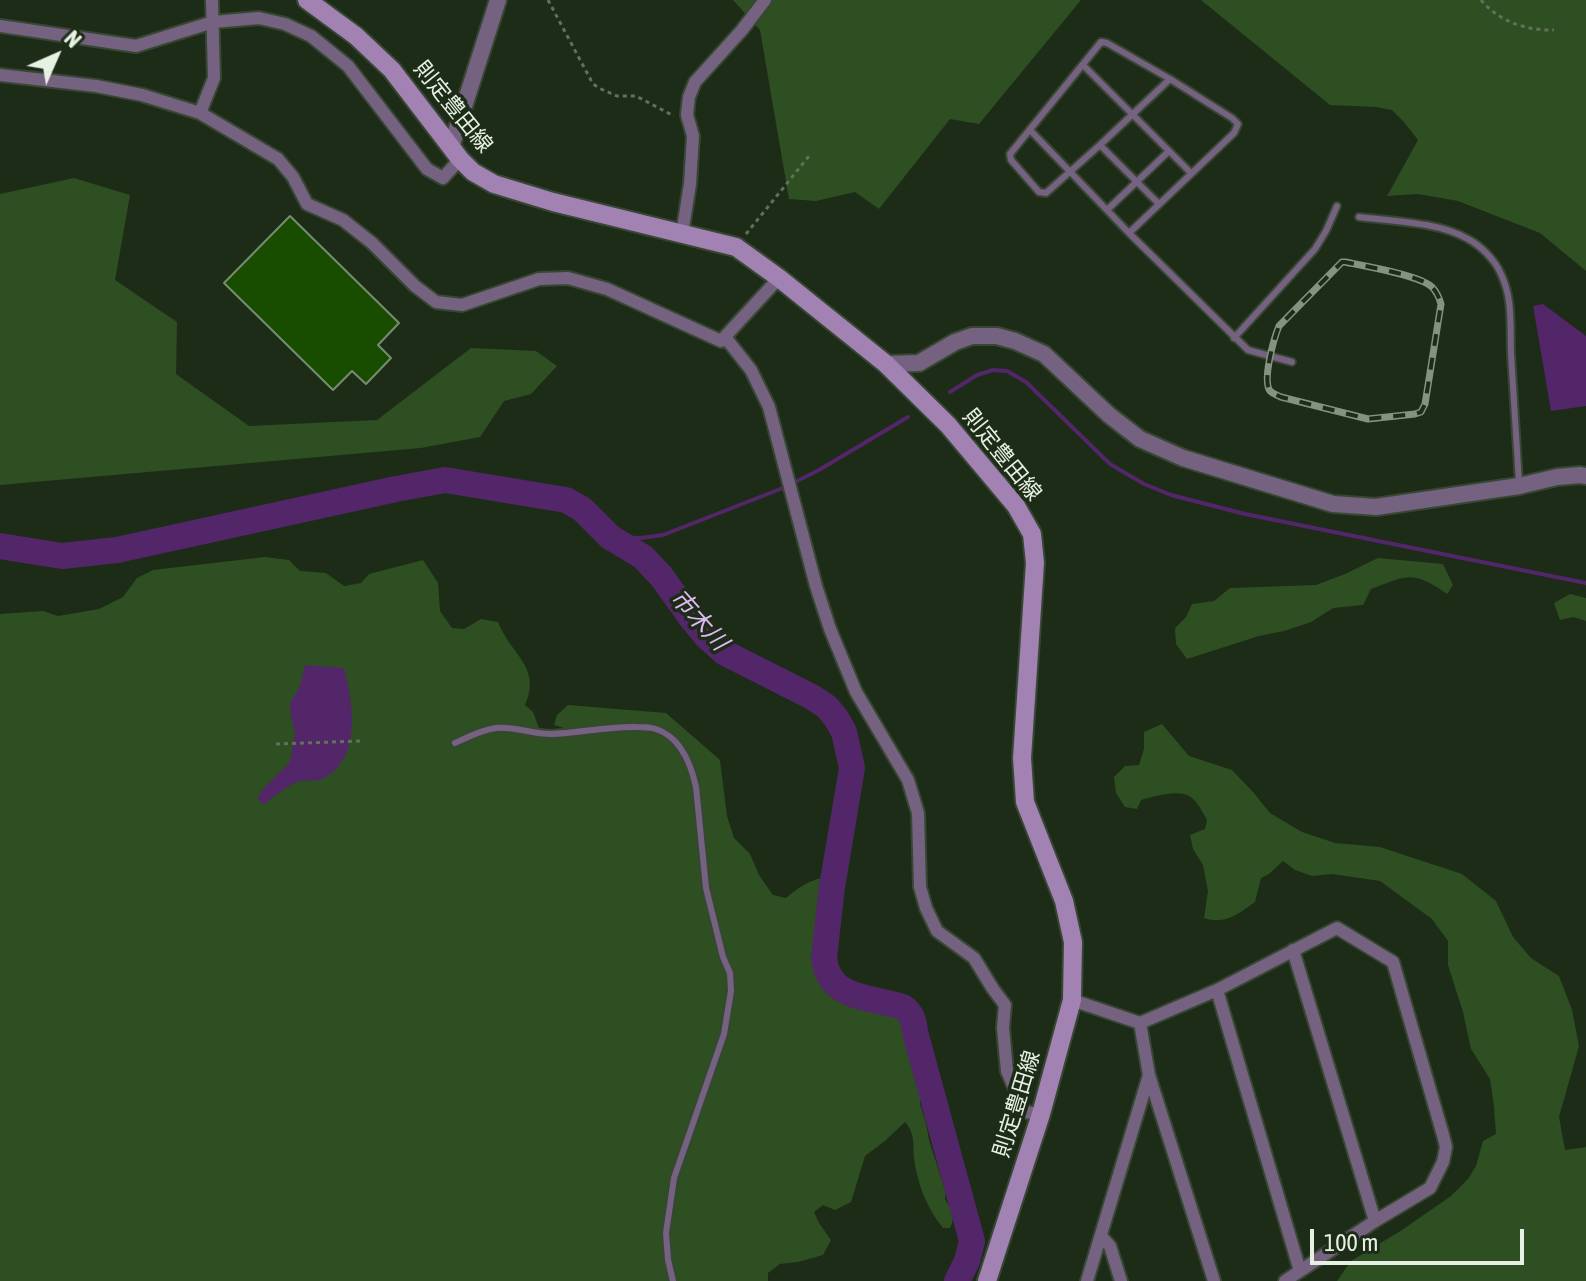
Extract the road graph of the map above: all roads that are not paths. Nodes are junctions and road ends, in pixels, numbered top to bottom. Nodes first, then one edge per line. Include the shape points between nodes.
1 (212, 0) edge
2 (307, 0) edge
3 (498, 0) edge
4 (765, 0) edge
5 (213, 22) junction
6 (0, 26) edge
7 (1083, 65) junction
8 (0, 75) edge
9 (1170, 79) junction
10 (200, 113) junction
11 (1132, 114) junction
12 (1030, 130) junction
13 (1100, 145) junction
14 (1169, 151) junction
15 (456, 153) junction
16 (1070, 173) junction
17 (1191, 173) junction
18 (1136, 182) junction
19 (1159, 204) junction
20 (1337, 206) dead end
21 (1107, 210) junction
22 (1359, 217) dead end
23 (1129, 233) junction
24 (682, 234) junction
25 (779, 278) junction
26 (725, 337) junction
27 (1234, 338) junction
28 (1292, 362) dead end
29 (886, 364) junction
30 (1586, 476) edge
31 (1519, 486) junction
32 (455, 743) dead end
33 (1293, 950) junction
34 (1217, 990) junction
35 (1072, 1000) junction
36 (1140, 1023) junction
37 (1149, 1075) junction
38 (1041, 1114) junction
39 (1375, 1221) junction
40 (1101, 1236) junction
41 (1300, 1271) junction
42 (673, 1281) edge
43 (987, 1281) edge
44 (1087, 1281) edge
45 (1121, 1281) edge
46 (1214, 1281) edge
47 (1285, 1281) edge

1 - 5 street
2 - 15 main road, 則定豊田線 via 392,70
3 - 15 street
4 - 24 street via 695,82 689,97 693,136
5 - 6 street via 136,46
5 - 10 street via 214,78
5 - 15 street via 259,18 311,36 348,66 427,169 443,178
7 - 9 lane via 1101,42
7 - 11 lane
7 - 12 lane
8 - 10 street via 96,86
9 - 11 lane
9 - 17 lane via 1238,124
10 - 26 street via 278,159 307,204 343,220 436,302 462,305 539,279 568,278 607,289 721,341
11 - 13 lane
11 - 14 lane
12 - 16 lane
12 - 16 lane via 1010,154 1039,192 1046,193
13 - 16 lane
13 - 18 lane
14 - 17 lane
14 - 18 lane
15 - 24 main road, 則定豊田線 via 494,184
16 - 21 lane
17 - 19 lane
18 - 19 lane
18 - 21 lane
19 - 23 lane
20 - 27 lane via 1315,249
21 - 23 lane
22 - 31 lane via 1454,233 1484,250 1501,272 1510,300
23 - 27 lane
24 - 25 main road, 則定豊田線 via 736,247
25 - 26 street
25 - 29 main road, 則定豊田線
26 - 38 street via 751,370 769,407 816,586 856,692 908,780 918,813 920,887 926,908 937,931 974,958 1005,1005 1007,1071 1025,1112
27 - 28 lane via 1248,350
29 - 31 street via 919,363 972,336 1015,341 1044,354 1140,439 1183,458 1333,504 1376,507
29 - 35 main road, 則定豊田線 via 948,425 1016,506 1032,534 1035,563 1022,758 1025,802 1064,901 1073,942
30 - 31 street
32 - 42 lane via 495,728 549,734 654,728 681,748 693,772 706,888 731,991 724,1034 674,1178 666,1233
33 - 34 street
33 - 39 street
33 - 39 street via 1337,928 1393,962 1446,1147 1430,1188
34 - 36 street
34 - 41 street
35 - 36 street
35 - 38 main road, 則定豊田線
36 - 37 street
37 - 40 street
37 - 46 street
38 - 43 main road, 則定豊田線
39 - 41 street
40 - 44 street
40 - 45 street via 1110,1246
41 - 47 street

